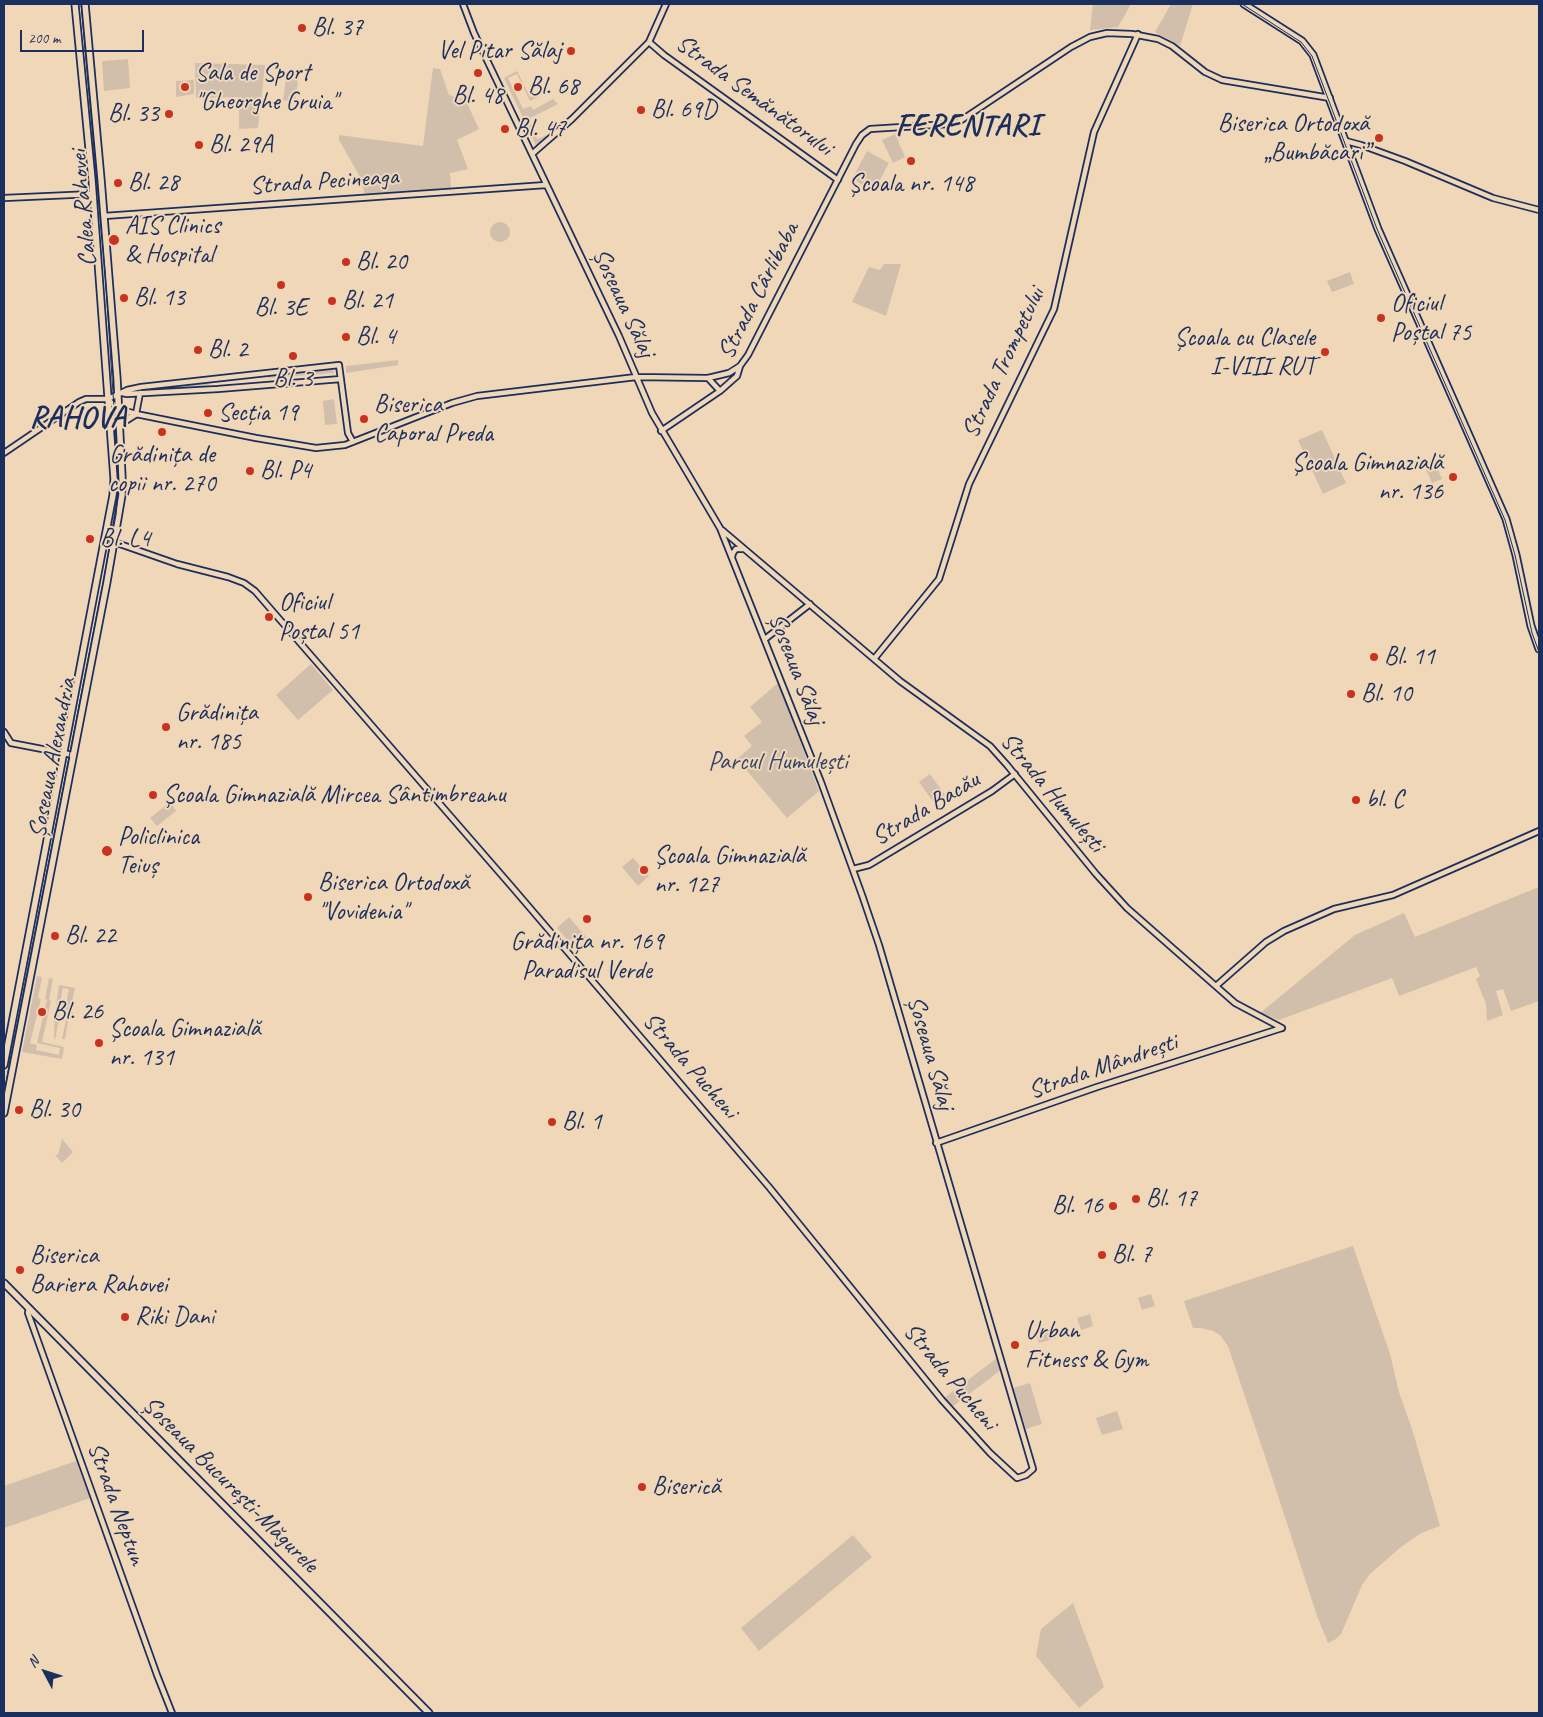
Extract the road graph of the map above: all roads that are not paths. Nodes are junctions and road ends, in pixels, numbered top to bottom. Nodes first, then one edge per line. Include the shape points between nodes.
1 (75, 4) edge
2 (85, 4) edge
3 (463, 4) edge
4 (666, 4) edge
5 (1244, 4) edge
6 (1138, 34) junction
7 (649, 42) junction
8 (1330, 98) junction
9 (1346, 141) junction
10 (532, 154) junction
11 (838, 180) junction
12 (546, 185) junction
13 (93, 194) junction
14 (4, 198) edge
15 (1539, 210) edge
16 (104, 216) junction
17 (740, 366) junction
18 (264, 374) junction
19 (636, 377) junction
20 (341, 378) junction
21 (708, 378) junction
22 (210, 380) junction
23 (170, 383) junction
24 (265, 385) junction
25 (211, 389) junction
26 (171, 391) junction
27 (720, 391) junction
28 (140, 393) junction
29 (120, 394) junction
30 (108, 399) junction
31 (118, 409) junction
32 (136, 414) junction
33 (120, 424) junction
34 (661, 431) junction
35 (353, 442) junction
36 (4, 452) edge
37 (720, 528) junction
38 (114, 542) junction
39 (745, 550) junction
40 (732, 559) junction
41 (810, 604) junction
42 (765, 639) junction
43 (1539, 649) edge
44 (874, 659) junction
45 (4, 732) edge
46 (64, 753) junction
47 (73, 755) junction
48 (1015, 774) junction
49 (1539, 831) edge
50 (853, 869) junction
51 (1216, 986) junction
52 (1282, 1028) joint
53 (4, 1065) edge
54 (4, 1113) edge
55 (936, 1143) junction
56 (4, 1283) edge
57 (29, 1308) junction
58 (1033, 1470) joint
59 (172, 1713) edge
60 (430, 1713) edge

1 - 13 main road, Calea Rahovei
2 - 16 main road, Calea Rahovei
3 - 10 street, Șoseaua Sălaj
4 - 7 street
5 - 8 main road via 1307,47
6 - 8 street via 1168,44 1205,72 1222,80
6 - 11 street, Strada Cârlibaba via 1116,32 1090,37 955,123 873,128 858,141
6 - 44 street, Strada Trompetului via 1094,132 1054,309 968,484 939,579
7 - 10 street
7 - 11 street, Strada Semănătorului
8 - 9 main road
9 - 15 street via 1405,161 1493,198
9 - 43 main road via 1378,229 1506,519
10 - 12 street, Șoseaua Sălaj
11 - 17 street, Strada Cârlibaba
12 - 16 street, Strada Pecineaga
12 - 19 street, Șoseaua Sălaj
13 - 14 street
13 - 30 main road, Calea Rahovei
16 - 29 main road, Calea Rahovei
17 - 21 street via 729,373
17 - 27 street, Strada Cârlibaba via 737,376
18 - 20 street via 339,365
18 - 22 street
18 - 24 street
19 - 21 street
19 - 34 street, Șoseaua Sălaj
19 - 35 street via 470,398
20 - 24 street
20 - 35 street via 348,433
21 - 27 street
22 - 23 street
22 - 25 street
23 - 26 street
23 - 29 street via 128,389
24 - 25 street
25 - 26 street
26 - 28 street
27 - 34 street, Strada Cârlibaba
28 - 29 street
28 - 32 street
29 - 30 street
29 - 31 main road, Calea Rahovei
30 - 31 street
30 - 36 street via 79,402
30 - 46 main road, Șoseaua Alexandria via 114,494
31 - 32 street
31 - 33 main road, Șoseaua Alexandria
32 - 33 main road
32 - 35 street via 308,448 342,446
33 - 38 main road, Șoseaua Alexandria via 122,484
34 - 37 street, Șoseaua Sălaj
37 - 39 street, Strada Humulești
37 - 40 street, Șoseaua Sălaj
38 - 47 main road, Șoseaua Alexandria
38 - 58 street, Strada Pucheni via 177,564 228,577 255,591 770,1187 938,1396 1016,1478
39 - 40 street via 736,549
39 - 41 street, Strada Humulești
40 - 42 street, Șoseaua Sălaj
41 - 42 street
41 - 44 street, Strada Humulești
42 - 50 street, Șoseaua Sălaj
44 - 48 street, Strada Humulești via 986,743
45 - 46 street via 11,743
46 - 47 street
46 - 53 main road, Șoseaua Alexandria
47 - 54 main road, Șoseaua Alexandria
48 - 50 street, Strada Bacău via 869,865
48 - 51 street, Strada Humulești via 1116,897
49 - 51 street via 1398,893 1324,912 1278,934
50 - 55 street, Șoseaua Sălaj via 889,978
51 - 52 street, Strada Humulești via 1243,1008
52 - 55 street, Strada Mândrești
55 - 58 street, Șoseaua Sălaj
56 - 57 main road, Șoseaua București-Măgurele
57 - 59 street, Strada Neptun via 28,1313
57 - 60 main road, Șoseaua București-Măgurele

